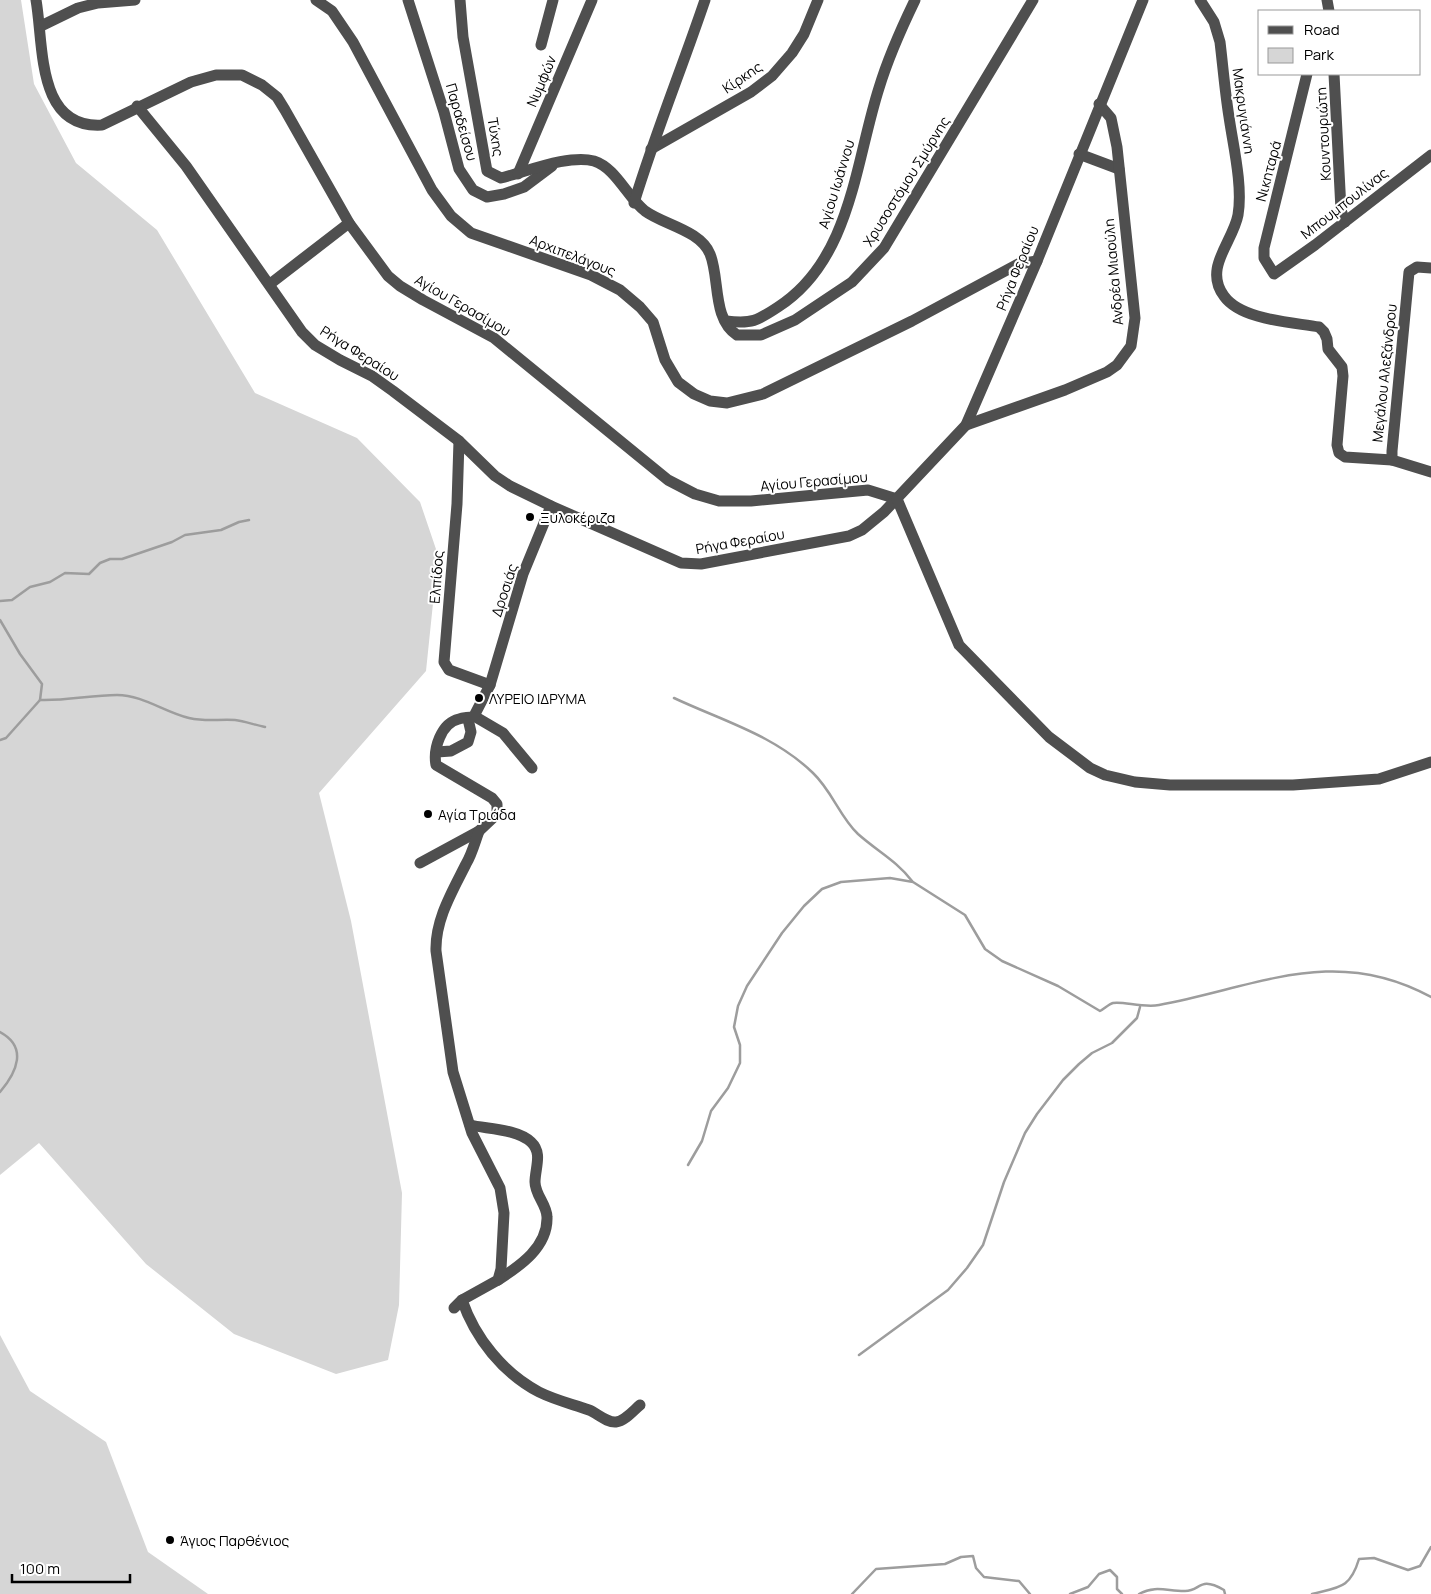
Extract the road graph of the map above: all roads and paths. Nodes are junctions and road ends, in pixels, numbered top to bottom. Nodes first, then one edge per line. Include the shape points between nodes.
1 (36, 0) edge
2 (135, 0) edge
3 (316, 0) edge
4 (408, 0) edge
5 (460, 0) edge
6 (553, 0) edge
7 (592, 0) edge
8 (706, 0) edge
9 (818, 0) edge
10 (914, 0) edge
11 (1033, 0) edge
12 (1143, 0) edge
13 (1200, 0) edge
14 (41, 26) junction
15 (541, 45) dead end
16 (1307, 75) edge
17 (1334, 75) edge
18 (1099, 104) junction
19 (137, 106) junction
20 (651, 149) junction
21 (1079, 154) junction
22 (1431, 156) edge
23 (555, 164) junction
24 (1120, 169) junction
25 (518, 174) junction
26 (634, 203) junction
27 (1345, 222) junction
28 (349, 223) junction
29 (1037, 261) junction
30 (1431, 268) edge
31 (1274, 274) joint
32 (270, 284) junction
33 (726, 321) junction
34 (966, 426) junction
35 (459, 441) junction
36 (1392, 460) junction
37 (1431, 472) edge
38 (898, 499) junction
39 (550, 506) junction
40 (490, 685) junction
41 (471, 717) junction
42 (437, 752) junction
43 (1431, 762) edge
44 (532, 768) dead end
45 (478, 831) junction
46 (420, 863) dead end
47 (470, 1125) junction
48 (498, 1280) junction
49 (640, 1404) dead end

1 - 14 street, Αγίου Γερασίμου
2 - 14 street via 78,8
3 - 29 street, Αρχιπελάγους via 332,11 353,42 427,181 451,216 471,233 591,275 620,290 653,322 665,360 678,382 710,402 727,403 763,394 912,321 1018,264
4 - 23 street, Παραδείσου via 459,169 473,190 488,197 504,194 536,180
5 - 25 street, Τύχης via 463,37 485,165 487,171 501,178
6 - 15 street
7 - 25 street, Νυμφών
8 - 20 street
9 - 20 street, Κίρκης via 804,34 772,76 751,92
10 - 33 street, Αγίου Ιωάννου via 879,87 848,206 829,250 817,270 790,300 753,322
11 - 33 street, Χρυσοστόμου Σμύρνης via 884,248 858,277 795,320 761,335 737,335
12 - 18 street, Ρήγα Φεραίου
13 - 36 street, Μακρυγιάννη via 1214,22 1223,62 1236,167 1238,212 1220,255 1217,271 1220,289 1239,310 1319,328 1324,332 1328,350 1338,360 1343,376 1339,453
14 - 19 street, Αγίου Γερασίμου via 48,88 62,112 88,126 102,125
16 - 31 street, Νικηταρά via 1264,248 1264,258
17 - 27 street, Κουντουριώτη via 1341,210
18 - 21 street, Ρήγα Φεραίου
18 - 24 street, Ανδρέα Μιαούλη via 1111,118
19 - 28 street, Αγίου Γερασίμου via 191,82 216,75 228,73 252,79 276,97
19 - 32 street, Ρήγα Φεραίου via 186,166
20 - 26 street
21 - 24 street
21 - 29 street, Ρήγα Φεραίου
22 - 27 street, Μπουμπουλίνας
23 - 25 street, Τύχης
23 - 26 street, Τύχης via 593,161 607,168
24 - 34 street, Ανδρέα Μιαούλη via 1134,318 1131,346 1108,372
26 - 33 street via 703,243 710,253 720,307
27 - 31 street, Μπουμπουλίνας
28 - 32 street
28 - 38 street, Αγίου Γερασίμου via 376,262 400,286 494,338 649,466 695,494 719,501 751,501 868,490
29 - 34 street, Ρήγα Φεραίου
30 - 36 street, Μεγάλου Αλεξάνδρου via 1416,267 1409,272
32 - 35 street, Ρήγα Φεραίου via 302,332 315,345 372,376
34 - 38 street, Ρήγα Φεραίου
35 - 39 street, Ρήγα Φεραίου via 495,476
35 - 40 street, Ελπίδος via 444,662 449,670
36 - 37 street, Μεγάλου Αλεξάνδρου
38 - 39 street, Ρήγα Φεραίου via 862,530 848,536 689,565
38 - 43 street via 959,645 1049,737 1090,768 1128,780 1170,785 1292,785 1379,779
39 - 40 street, Δροσιάς via 523,574
40 - 41 street, Δροσιάς
41 - 42 street via 458,719 443,729 437,742
41 - 42 street via 468,742 452,751
41 - 44 street via 504,733
42 - 45 street via 436,764 497,804 497,814
45 - 46 street
45 - 47 street via 468,862 443,911 436,936 453,1072
47 - 48 street via 484,1161 500,1188 504,1213
47 - 48 street via 523,1137 539,1154 534,1183 547,1217 543,1237 533,1254
48 - 49 street via 458,1304 506,1368 537,1391 612,1422 618,1422

